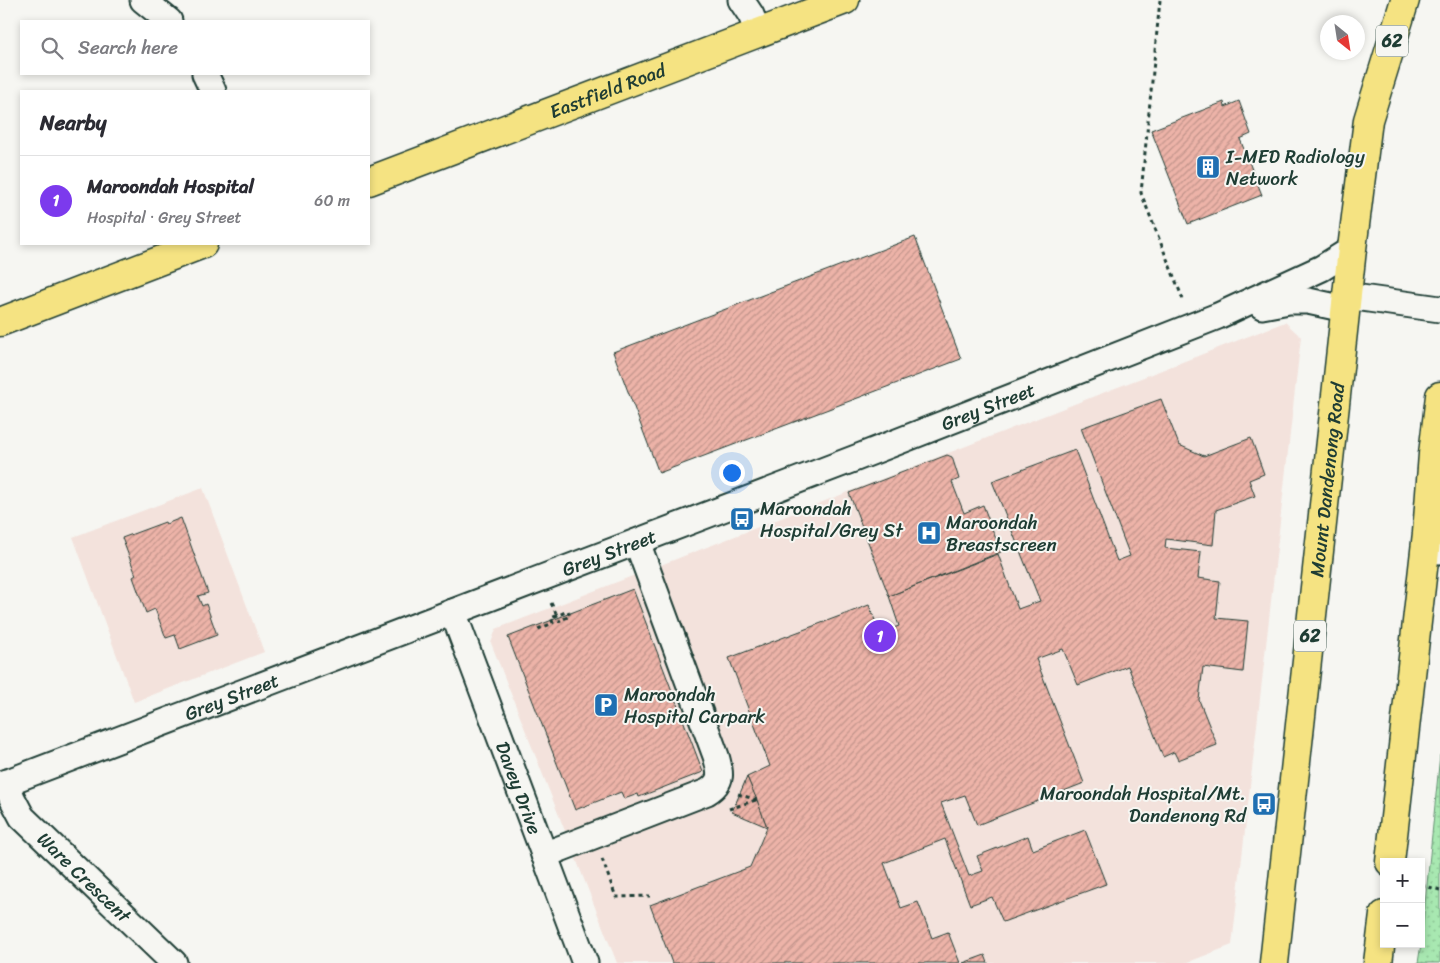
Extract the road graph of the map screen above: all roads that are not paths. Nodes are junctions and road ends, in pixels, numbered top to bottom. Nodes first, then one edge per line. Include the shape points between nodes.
1 (144, 0) edge
2 (741, 0) edge
3 (845, 0) edge
4 (1404, 0) edge
5 (168, 20) edge
6 (758, 33) junction
7 (205, 75) edge
8 (213, 90) edge
9 (370, 181) edge
10 (200, 245) edge
11 (1352, 249) junction
12 (1346, 303) junction
13 (1440, 309) edge
14 (1218, 316) junction
15 (0, 322) edge
16 (1440, 396) edge
17 (1436, 454) edge
18 (1428, 515) junction
19 (636, 542) junction
20 (1440, 551) edge
21 (453, 612) junction
22 (3, 783) edge
23 (544, 855) junction
24 (1390, 858) edge
25 (1380, 940) edge
26 (174, 963) edge
27 (585, 963) edge
28 (1274, 963) edge
29 (1364, 963) edge

1 - 5 street
2 - 6 street
3 - 6 main road, Eastfield Road
4 - 11 main road, Mount Dandenong Road / 62 via 1370,114
6 - 9 main road, Eastfield Road
7 - 8 street
10 - 15 main road
11 - 12 main road, Mount Dandenong Road / 62
11 - 14 street, Grey Street via 1311,274
12 - 13 street, Grey Street
12 - 14 street, Grey Street via 1289,301
12 - 28 main road, Mount Dandenong Road / 62
14 - 19 street, Grey Street
16 - 17 main road
17 - 18 main road
18 - 20 street
18 - 24 main road
19 - 21 street, Grey Street
19 - 23 street via 716,756 720,771 718,782 707,792
21 - 22 street, Grey Street
21 - 23 street, Davey Drive
22 - 26 street, Ware Crescent via 22,817
23 - 27 street, Davey Drive
25 - 29 main road

